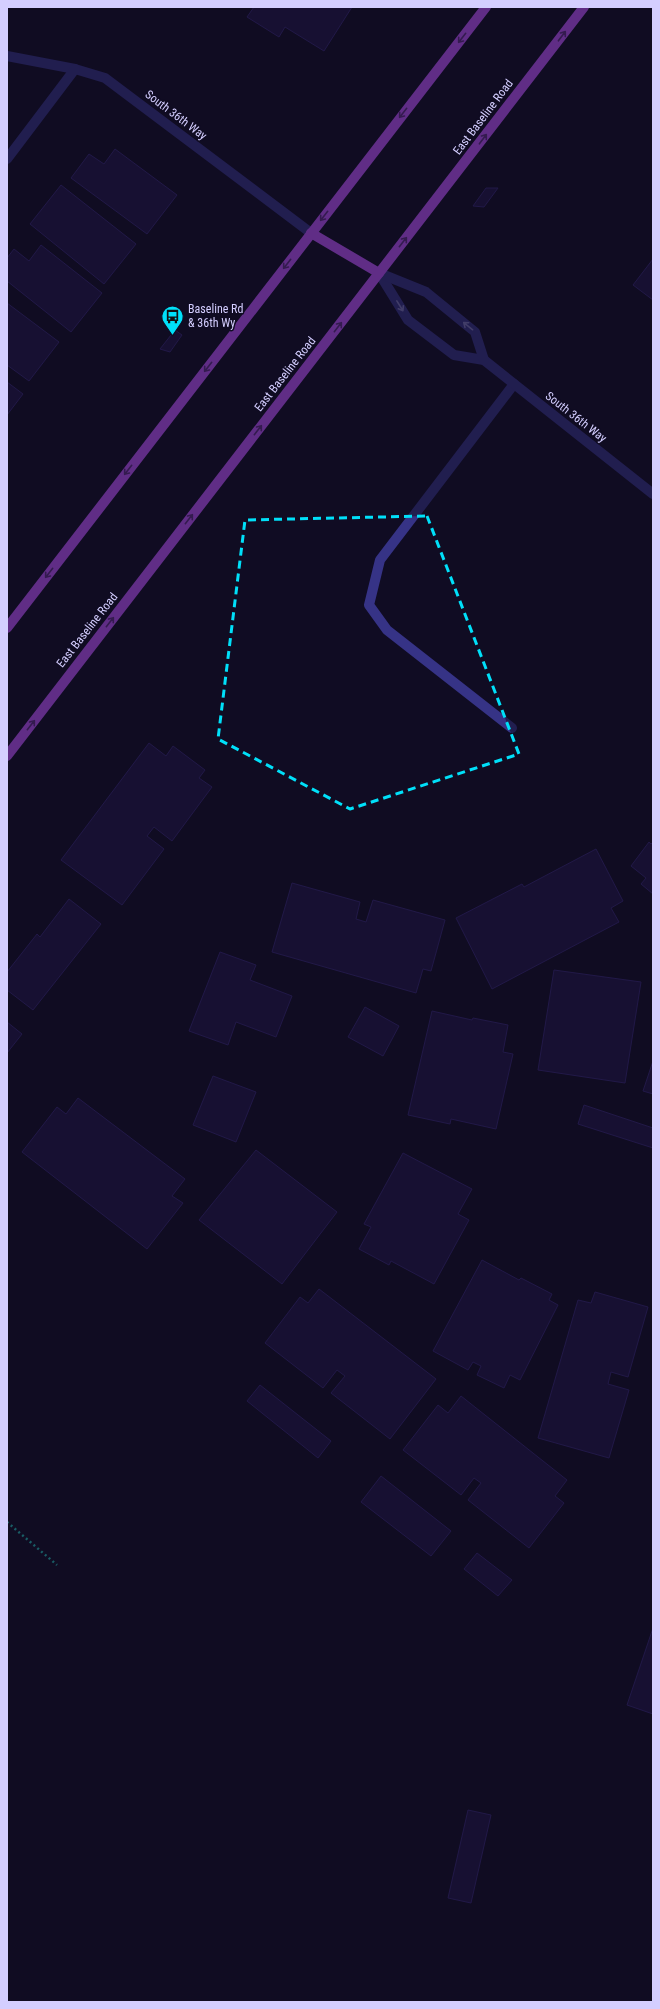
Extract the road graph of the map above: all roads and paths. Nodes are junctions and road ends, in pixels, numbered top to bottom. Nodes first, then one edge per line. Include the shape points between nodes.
1 (486, 7) edge
2 (584, 7) edge
3 (7, 56) edge
4 (75, 70) junction
5 (7, 159) edge
6 (311, 233) junction
7 (379, 272) junction
8 (484, 360) junction
9 (514, 384) junction
10 (653, 494) edge
11 (7, 628) edge
12 (512, 728) dead end
13 (7, 756) edge
14 (7, 1522) edge
15 (57, 1565) dead end

1 -> 6 main road
7 -> 2 main road, East Baseline Road
3 - 4 street, South 36th Way
4 - 5 street
4 - 6 street, South 36th Way via 105,78
6 - 7 main road
6 -> 11 main road
8 -> 7 street via 475,332 426,292
7 -> 8 street, South 36th Way via 408,320 454,355
13 -> 7 main road, East Baseline Road
8 - 9 street, South 36th Way
9 - 10 street, South 36th Way
9 - 12 street via 380,560 369,605 387,630
14 - 15 path

